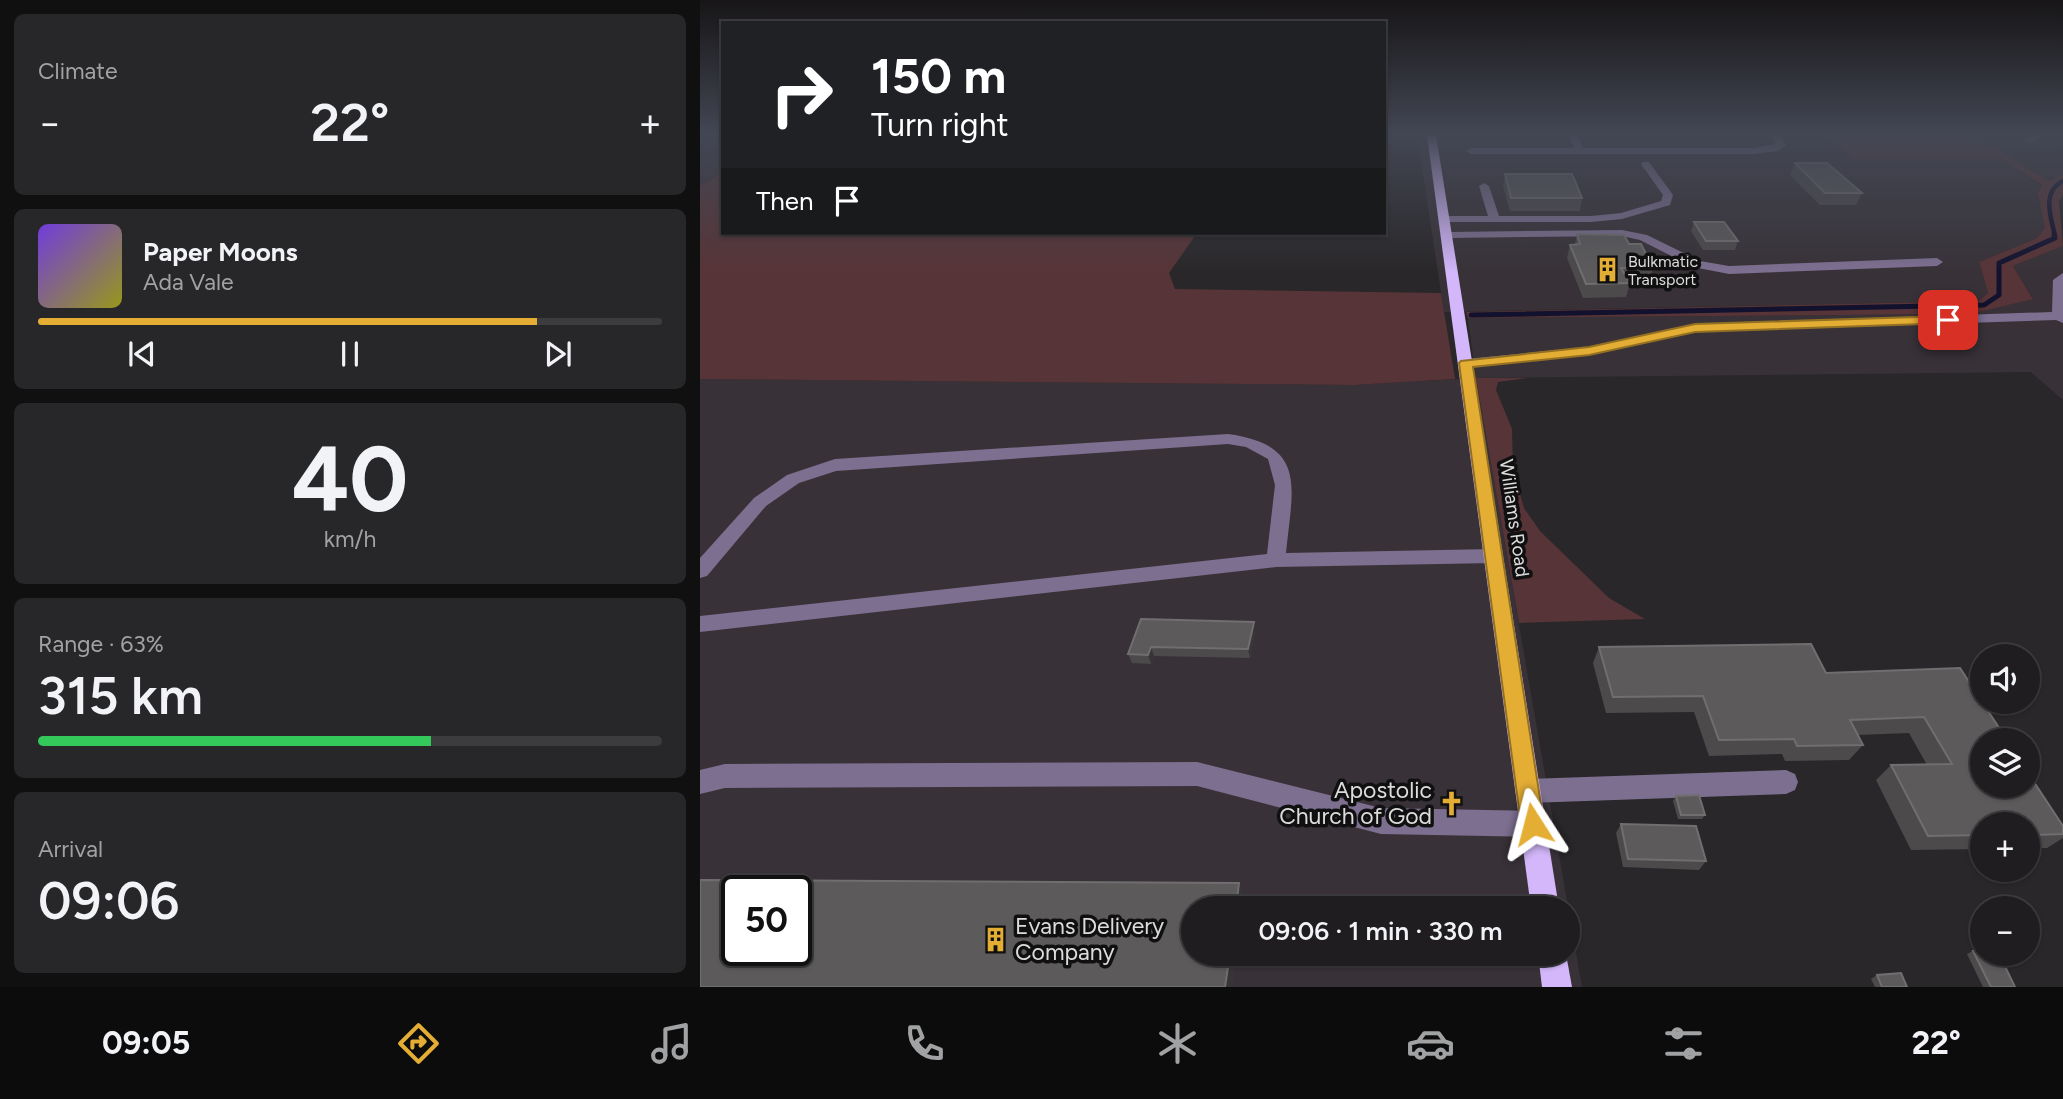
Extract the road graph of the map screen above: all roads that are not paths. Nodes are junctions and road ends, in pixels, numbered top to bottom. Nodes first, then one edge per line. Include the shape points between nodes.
1 (1438, 181) edge
2 (1658, 181) edge
3 (1484, 187) dead end
4 (1494, 219) junction
5 (1445, 227) junction
6 (1937, 261) dead end
7 (2063, 278) edge
8 (2062, 317) edge
9 (1466, 363) junction
10 (1494, 556) junction
11 (1276, 560) junction
12 (700, 571) edge
13 (700, 624) edge
14 (700, 782) edge
15 (1786, 782) dead end
16 (1528, 792) junction
17 (1533, 824) junction
18 (1543, 896) edge
19 (1554, 966) edge
20 (1557, 987) edge

1 - 5 main road, Williams Road
2 - 4 lane via 1668,195 1666,203 1622,216
3 - 4 lane
4 - 5 lane
5 - 6 lane via 1622,233 1643,237 1697,264 1729,270
5 - 9 main road, Williams Road
7 - 8 lane via 2059,280
8 - 9 lane via 1695,328 1589,351
9 - 10 main road, Williams Road
10 - 11 lane
10 - 16 main road, Williams Road
11 - 12 lane via 1284,485 1275,456 1251,442 1228,439 835,466 793,480 760,502
11 - 13 lane
14 - 17 lane via 725,776 1197,774 1381,821
15 - 16 lane
16 - 17 main road, Williams Road
17 - 18 main road, Williams Road
19 - 20 main road

